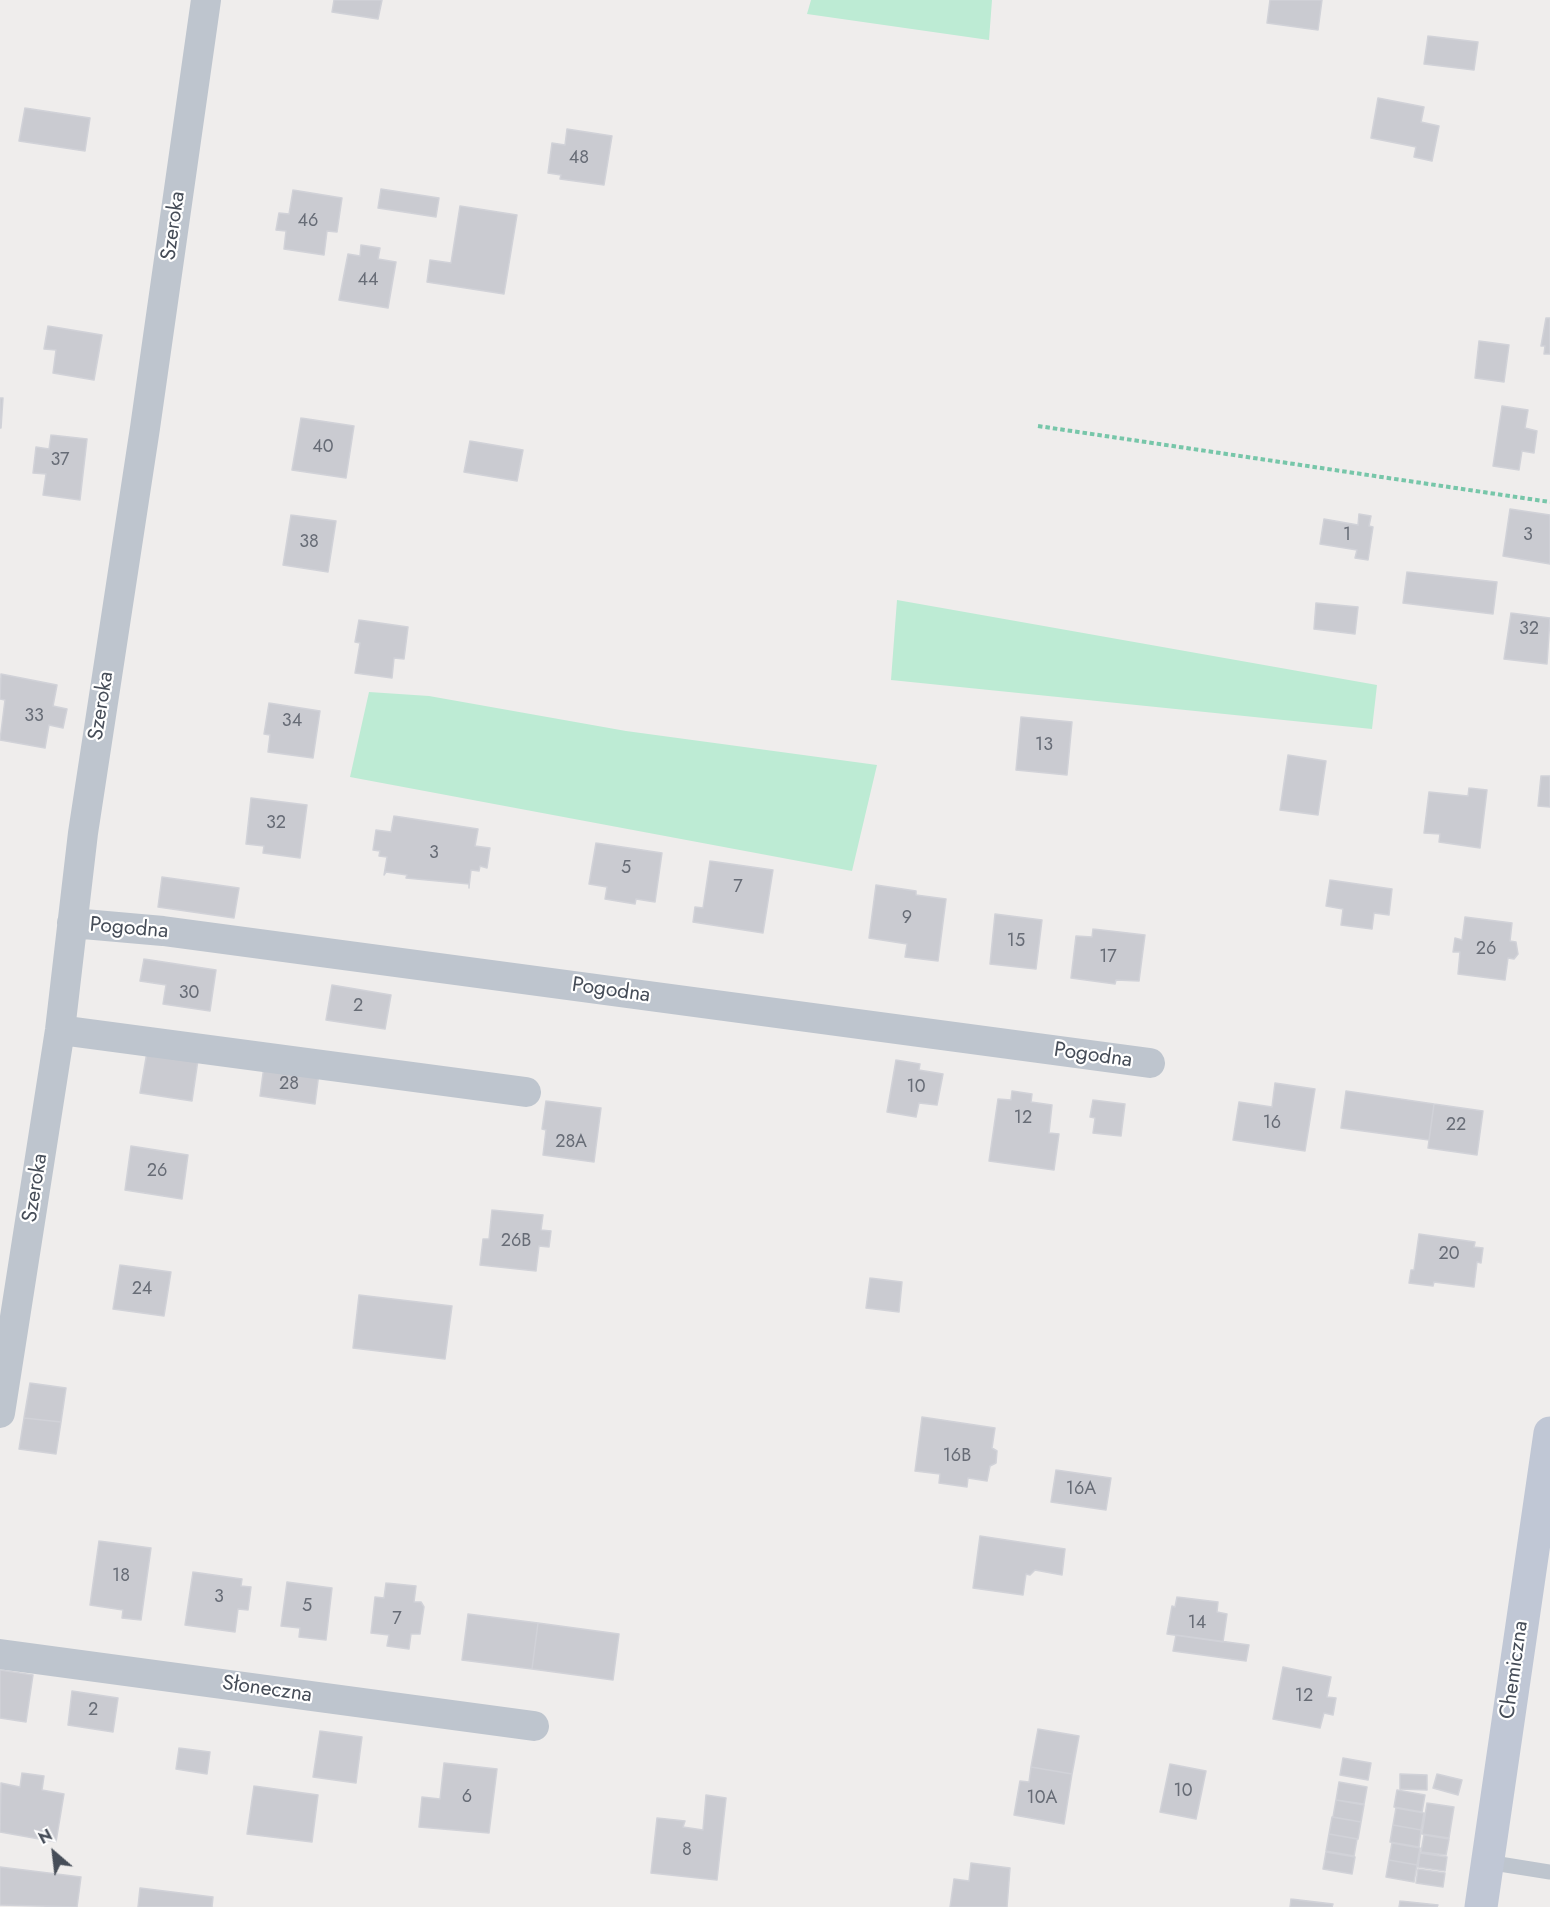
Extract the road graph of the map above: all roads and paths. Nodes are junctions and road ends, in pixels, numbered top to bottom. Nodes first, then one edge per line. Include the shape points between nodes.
1 (206, 0) edge
2 (1038, 426) dead end
3 (1550, 502) edge
4 (72, 923) junction
5 (60, 1029) junction
6 (1150, 1063) dead end
7 (526, 1092) dead end
8 (5, 1346) edge
9 (0, 1413) edge
10 (1550, 1433) edge
11 (0, 1654) edge
12 (534, 1726) dead end
13 (1487, 1862) junction
14 (1550, 1872) edge
15 (1481, 1907) edge

1 - 4 street, Szeroka
2 - 3 path
4 - 5 street, Szeroka
4 - 6 street, Pogodna via 175,932
5 - 7 street
5 - 8 street, Szeroka
8 - 9 street, Szeroka
10 - 13 street, Chemiczna
11 - 12 street, Słoneczna
13 - 14 lane
13 - 15 street, Chemiczna

